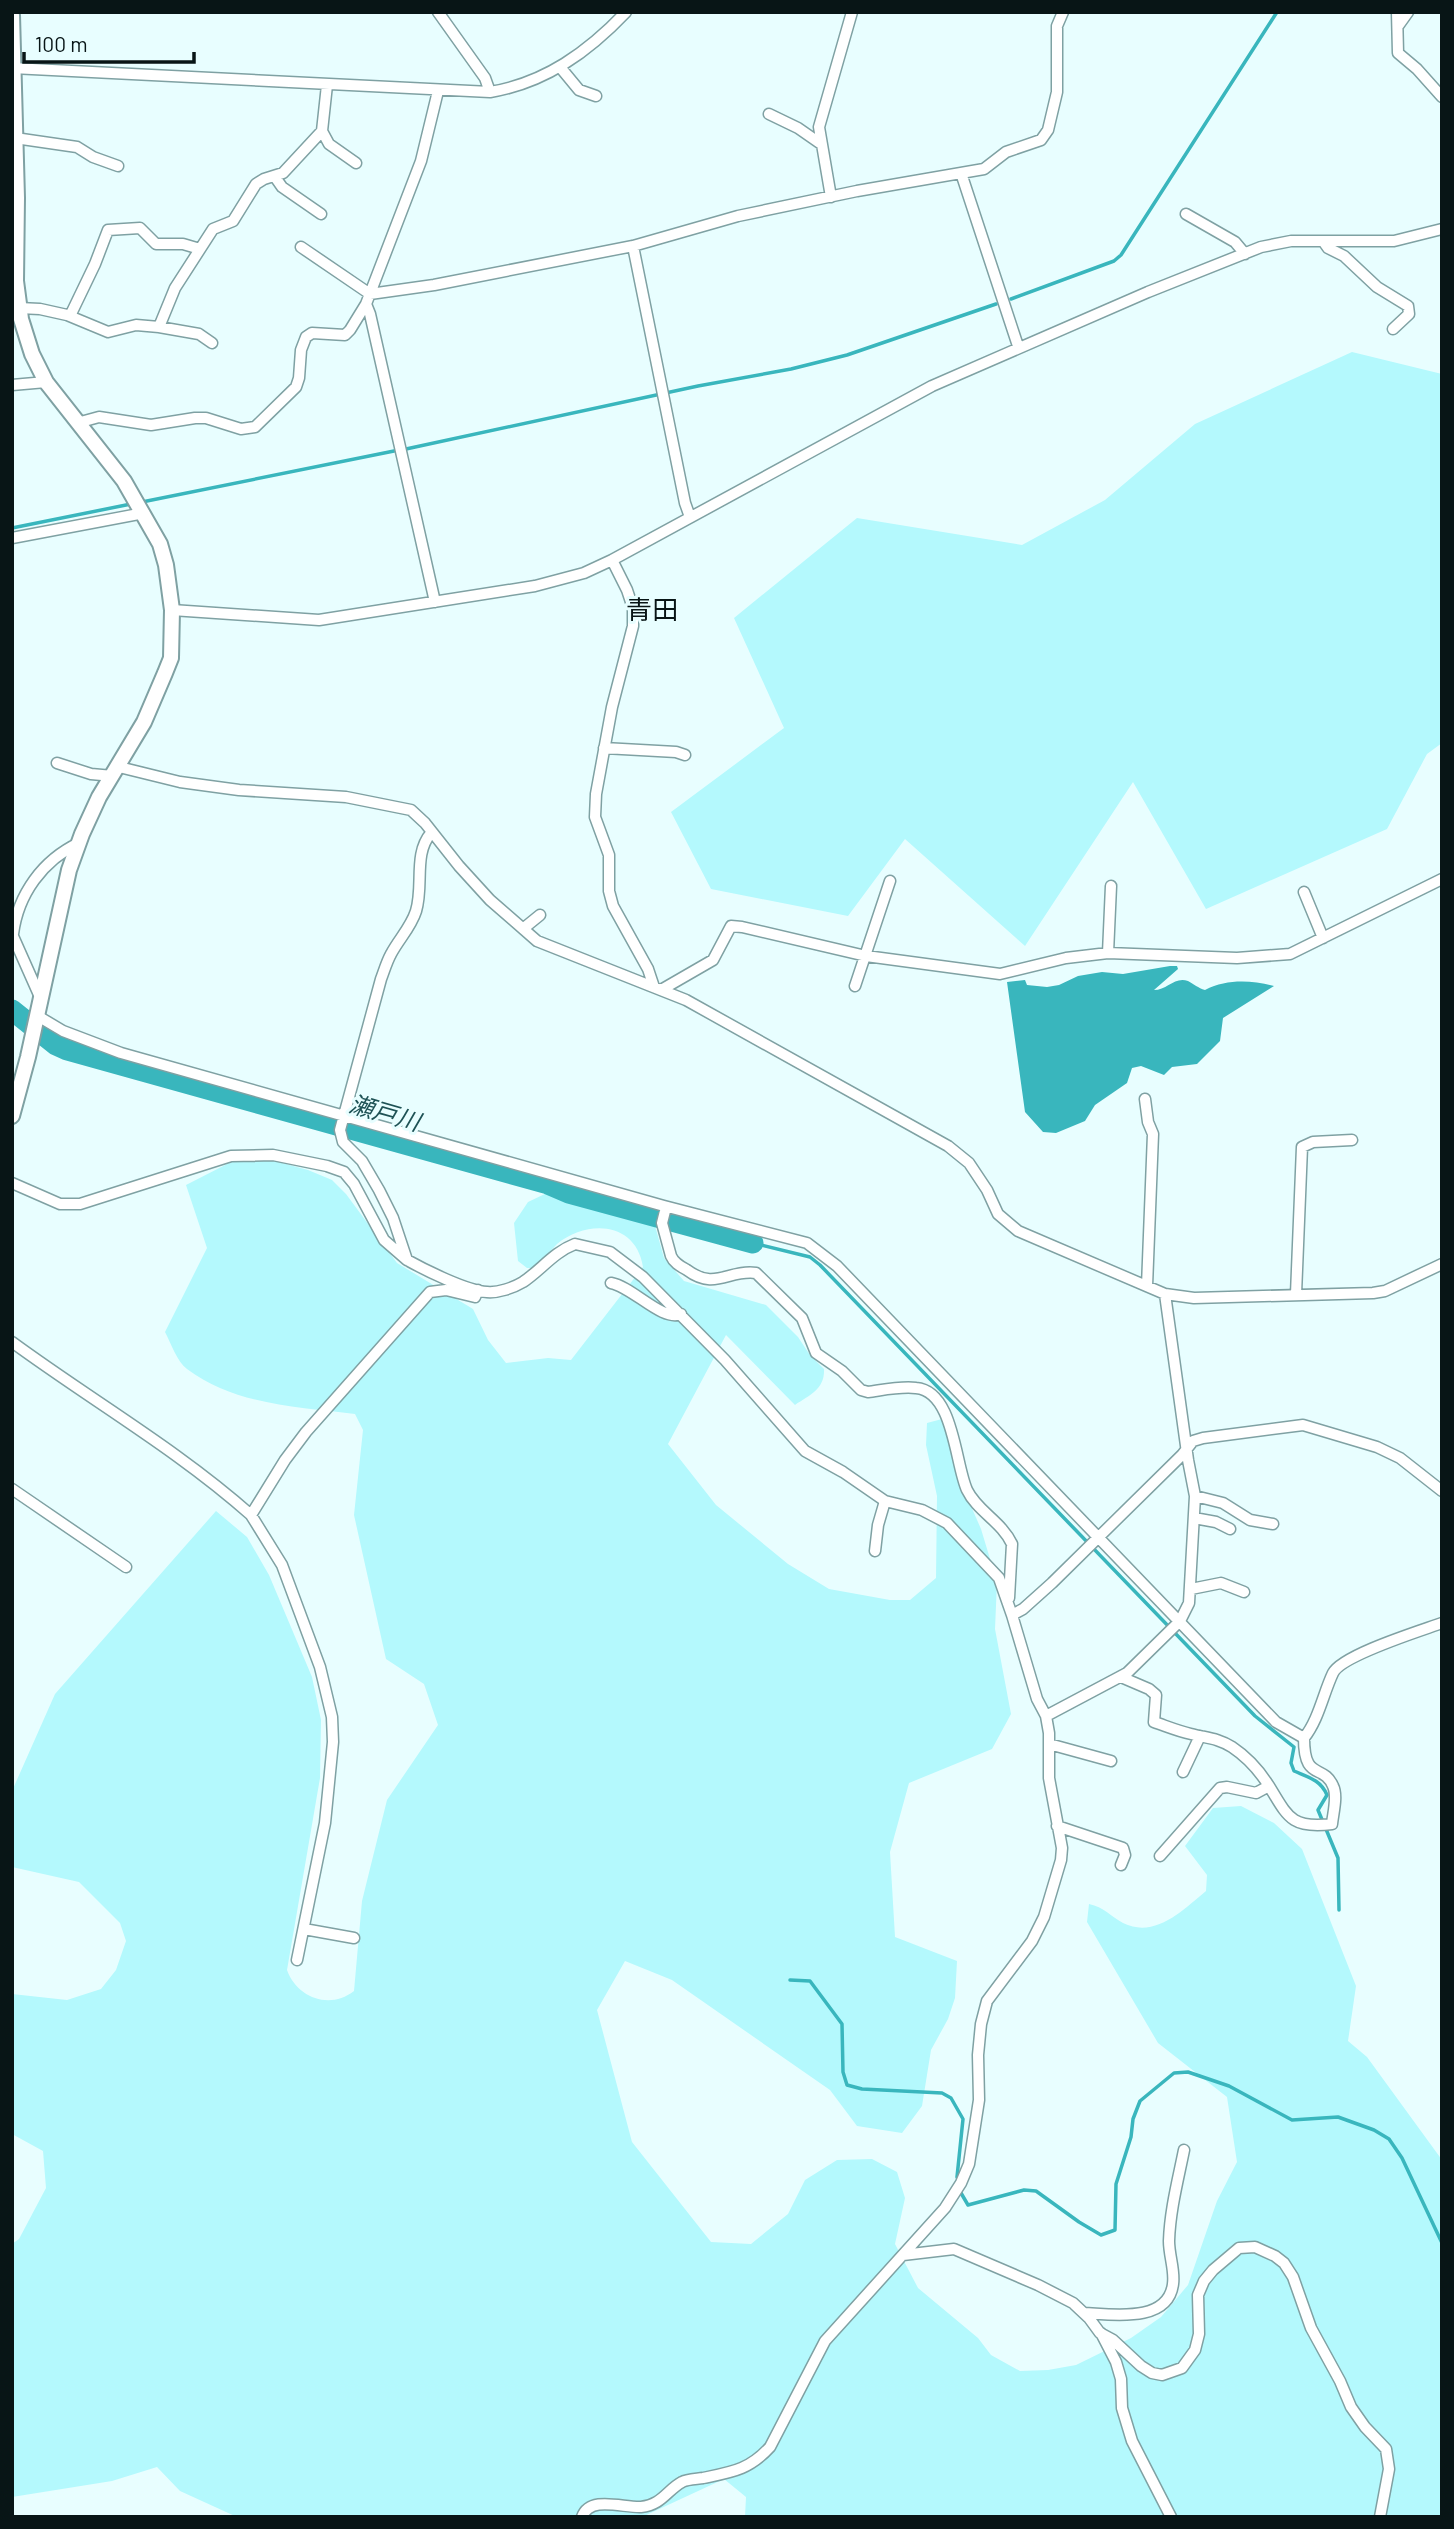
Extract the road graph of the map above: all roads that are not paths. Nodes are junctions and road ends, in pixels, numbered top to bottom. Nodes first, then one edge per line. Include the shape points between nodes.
1 (438, 12) edge
2 (626, 12) edge
3 (852, 12) edge
4 (1063, 12) edge
5 (1397, 12) edge
6 (1408, 12) edge
7 (12, 15) edge
8 (1398, 27) junction
9 (560, 67) junction
10 (12, 68) edge
11 (327, 85) junction
12 (438, 91) junction
13 (490, 92) junction
14 (596, 96) dead end
15 (1442, 97) edge
16 (769, 114) dead end
17 (322, 131) junction
18 (15, 138) junction
19 (821, 144) junction
20 (356, 163) dead end
21 (118, 166) dead end
22 (961, 173) junction
23 (275, 177) junction
24 (831, 197) junction
25 (321, 214) dead end
26 (1186, 214) dead end
27 (1442, 229) edge
28 (1323, 241) junction
29 (633, 246) junction
30 (301, 247) dead end
31 (200, 249) junction
32 (1245, 254) junction
33 (368, 299) junction
34 (19, 308) junction
35 (70, 316) junction
36 (159, 327) junction
37 (1393, 329) dead end
38 (212, 343) dead end
39 (1018, 346) junction
40 (46, 382) junction
41 (12, 385) edge
42 (77, 423) junction
43 (140, 506) junction
44 (690, 517) junction
45 (12, 538) edge
46 (612, 560) junction
47 (435, 602) junction
48 (172, 610) junction
49 (604, 748) junction
50 (685, 755) dead end
51 (57, 763) dead end
52 (116, 772) junction
53 (431, 833) junction
54 (79, 843) junction
55 (1442, 879) edge
56 (890, 881) dead end
57 (1111, 886) dead end
58 (1304, 892) dead end
59 (540, 915) dead end
60 (524, 928) junction
61 (13, 934) edge
62 (1323, 938) junction
63 (1108, 953) junction
64 (866, 956) junction
65 (855, 986) dead end
66 (657, 988) junction
67 (40, 997) junction
68 (36, 1017) junction
69 (1145, 1099) dead end
70 (12, 1116) edge
71 (341, 1123) junction
72 (1352, 1140) dead end
73 (12, 1183) edge
74 (666, 1207) junction
75 (407, 1261) junction
76 (1442, 1264) edge
77 (611, 1283) dead end
78 (1147, 1286) junction
79 (478, 1290) junction
80 (1165, 1294) junction
81 (1296, 1294) junction
82 (681, 1314) junction
83 (12, 1342) edge
84 (1188, 1446) junction
85 (12, 1489) edge
86 (1442, 1491) edge
87 (1195, 1496) junction
88 (885, 1501) junction
89 (251, 1515) junction
90 (1194, 1518) junction
91 (1273, 1524) dead end
92 (1230, 1530) dead end
93 (1092, 1542) junction
94 (875, 1551) dead end
95 (126, 1567) dead end
96 (1191, 1589) junction
97 (1244, 1592) dead end
98 (1008, 1602) junction
99 (1012, 1615) junction
100 (1442, 1623) edge
101 (1174, 1627) junction
102 (1121, 1676) junction
103 (1046, 1716) junction
104 (1200, 1735) junction
105 (1304, 1738) junction
106 (1049, 1744) junction
107 (1111, 1761) dead end
108 (1183, 1772) dead end
109 (1269, 1786) junction
110 (1058, 1826) junction
111 (1160, 1856) dead end
112 (1121, 1865) dead end
113 (304, 1929) junction
114 (354, 1938) dead end
115 (297, 1960) dead end
116 (1184, 2150) dead end
117 (903, 2255) junction
118 (1084, 2313) junction
119 (1100, 2333) junction
120 (582, 2517) edge
121 (1171, 2517) edge
122 (1380, 2517) edge

1 - 13 street
2 - 9 street via 585,51
3 - 19 street via 820,120
4 - 22 street via 1057,26 1058,78 1048,130 1041,140 1006,152 984,169
5 - 8 street
6 - 8 street
7 - 10 main road
8 - 15 street via 1398,53
9 - 13 street
9 - 14 street via 579,90
10 - 11 street
10 - 18 main road
11 - 12 street
11 - 17 street
12 - 13 street
12 - 33 street via 421,161
16 - 19 street
17 - 20 street via 329,144
17 - 23 street
18 - 21 street via 77,147
18 - 34 main road
19 - 24 street
22 - 24 street
22 - 39 street
23 - 25 street
23 - 31 street via 256,184 233,221 213,229
24 - 29 street via 714,222
26 - 32 street via 1235,242
27 - 28 street via 1394,241
28 - 32 street via 1291,241
28 - 37 street via 1377,287 1408,306 1409,314
29 - 33 street
29 - 44 street
30 - 33 street
31 - 35 street via 156,244 140,228 108,230
31 - 36 street via 175,288
32 - 39 street
33 - 42 street via 348,333 306,337 298,384 255,427 241,429 206,418 151,425 99,418
33 - 47 street
34 - 35 street
34 - 40 main road via 32,354
35 - 36 street via 108,332
36 - 38 street via 199,334
39 - 44 street via 932,386
40 - 41 street
40 - 42 main road
42 - 43 main road
43 - 45 street
43 - 48 main road via 160,544
44 - 46 street
46 - 47 street via 536,586
46 - 49 street via 633,608 633,626
47 - 48 street via 319,620
48 - 52 main road via 171,658
49 - 50 street
49 - 66 street via 595,817 609,855 609,891
51 - 52 street via 92,774
52 - 53 street via 384,804 411,810
52 - 54 main road via 99,797
53 - 60 street via 490,900
53 - 71 street via 421,849 417,909 381,979
54 - 61 street via 64,850 30,885 19,905
54 - 67 main road
55 - 62 street
56 - 64 street
57 - 63 street
58 - 62 street
59 - 60 street
60 - 66 street via 537,941
61 - 67 street
62 - 63 street via 1278,956
63 - 64 street via 1000,974
64 - 65 street
64 - 66 street via 731,926 713,960
66 - 78 street via 948,1146 970,1163 998,1214 1018,1231
67 - 68 main road
68 - 70 main road
68 - 71 street via 121,1053
69 - 78 street via 1153,1135
71 - 74 street
71 - 75 street via 342,1142 362,1161 379,1190
72 - 81 street via 1301,1147
73 - 75 street via 60,1204 80,1204 231,1156 274,1155 344,1172 384,1240
74 - 93 street via 807,1243 823,1253
74 - 98 street via 662,1223 673,1261 697,1278 756,1273 802,1318 816,1353 861,1390 918,1388 933,1396 947,1418 965,1488 1012,1544
75 - 79 street
76 - 81 street via 1385,1291
77 - 82 street via 632,1291 665,1315
78 - 80 street
79 - 82 street via 496,1292 523,1282 556,1253 575,1244 623,1260
79 - 89 street via 475,1297 446,1290 429,1292 299,1441
80 - 81 street via 1194,1298
80 - 84 street
82 - 88 street via 805,1451
83 - 89 street
84 - 86 street via 1222,1434 1303,1425 1377,1447 1400,1458
84 - 87 street
84 - 93 street
85 - 95 street
87 - 90 street
87 - 91 street via 1223,1503 1250,1520
88 - 94 street
88 - 98 street via 922,1510 947,1523 999,1578
89 - 113 street via 282,1565 320,1667 332,1717 325,1824
90 - 92 street
90 - 96 street
93 - 99 street
93 - 101 street
96 - 97 street via 1222,1583
96 - 101 street via 1189,1603
98 - 99 street
99 - 103 street
100 - 105 street via 1340,1664
101 - 102 street
101 - 105 street via 1276,1721
102 - 103 street
102 - 104 street via 1156,1695 1154,1722
103 - 106 street
104 - 108 street
104 - 109 street via 1211,1736 1249,1759
105 - 109 street via 1306,1760 1334,1786 1332,1824 1302,1824 1291,1818
106 - 107 street
106 - 110 street via 1049,1778
109 - 111 street via 1256,1793 1220,1788
110 - 112 street via 1123,1848
110 - 117 street via 1062,1860 1044,1917 1032,1941 987,2001 969,2164 945,2208
113 - 114 street
113 - 115 street
116 - 118 street via 1171,2216 1174,2280 1170,2295 1145,2312
117 - 118 street via 954,2249 1038,2285
117 - 120 street via 825,2341 770,2447 757,2461 736,2472 682,2482 645,2507 595,2505
118 - 119 street
119 - 121 street via 1116,2362 1132,2441
119 - 122 street via 1152,2373 1172,2373 1186,2364 1195,2350 1198,2295 1213,2270 1239,2248 1255,2247 1275,2256 1293,2277 1311,2328 1351,2407 1387,2449

